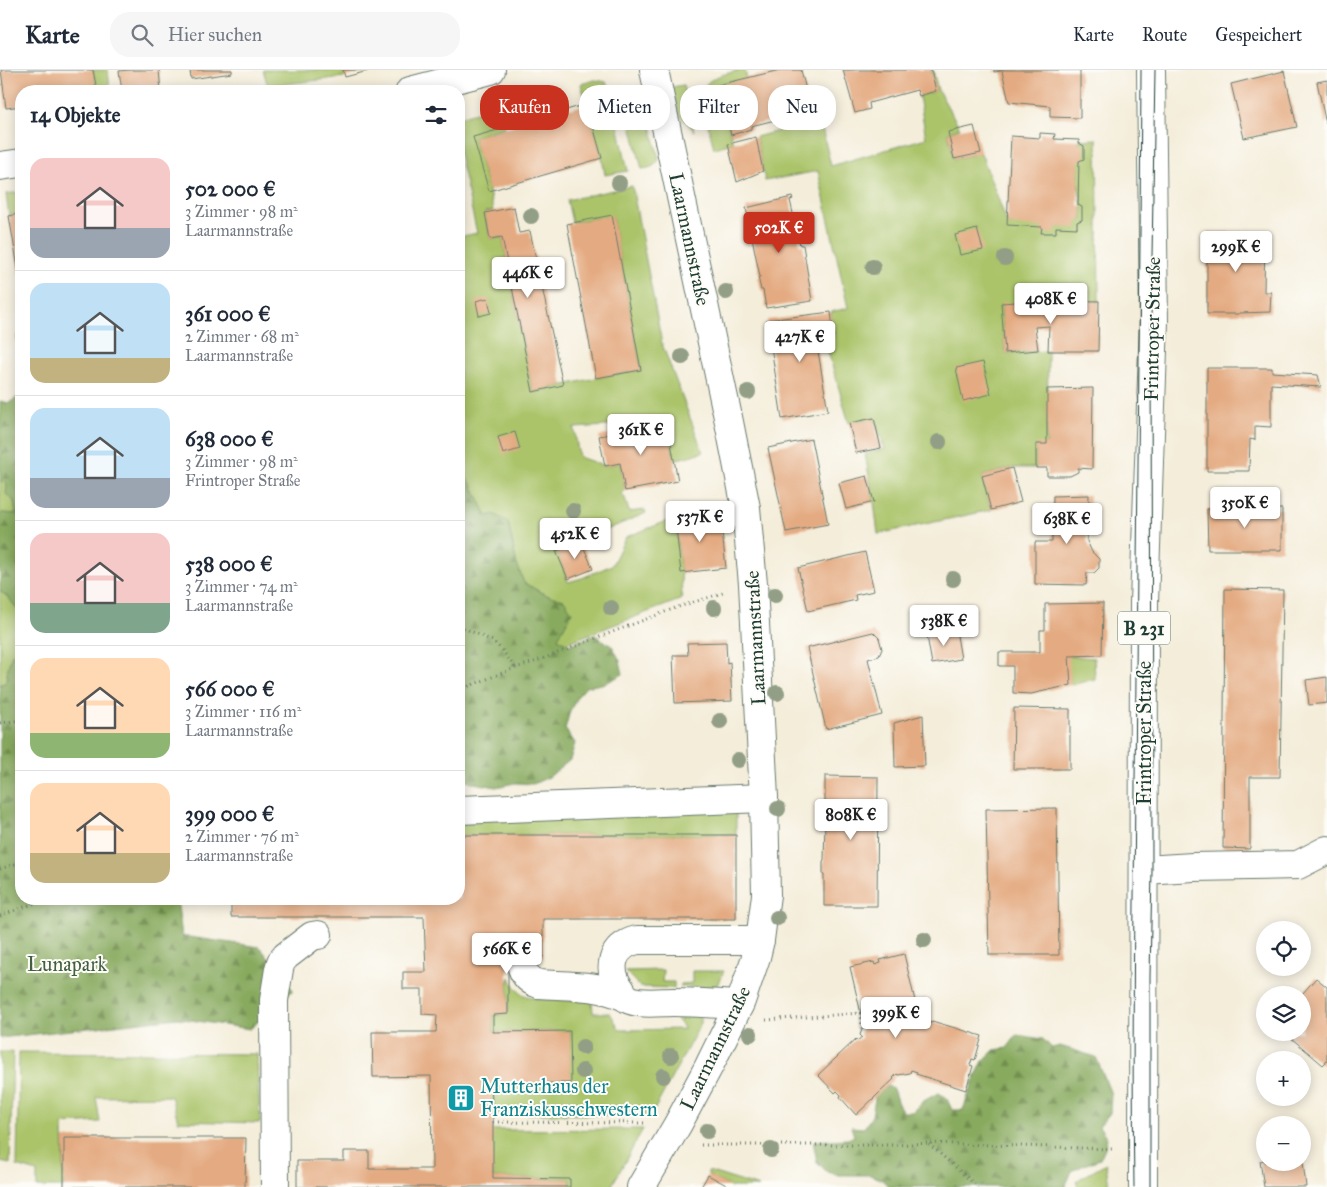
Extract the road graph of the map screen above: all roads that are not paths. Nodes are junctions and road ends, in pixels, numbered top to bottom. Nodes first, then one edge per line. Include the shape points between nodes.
1 (491, 70) edge
2 (654, 70) edge
3 (1151, 70) edge
4 (433, 85) edge
5 (15, 164) edge
6 (0, 166) edge
7 (764, 798) junction
8 (465, 810) edge
9 (1327, 850) edge
10 (1144, 870) junction
11 (318, 935) dead end
12 (760, 940) junction
13 (520, 957) dead end
14 (625, 997) junction
15 (735, 1014) junction
16 (275, 1187) edge
17 (641, 1187) edge
18 (1143, 1187) edge

1 - 4 street
2 - 7 street, Laarmannstraße via 742,482 753,584
3 - 10 street, Frintroper Straße / B 231 via 1154,321 1144,603
5 - 6 street
7 - 8 street
7 - 12 street, Laarmannstraße via 766,895
9 - 10 street via 1298,864
10 - 18 street, Frintroper Straße / B 231
11 - 16 street via 286,956 279,969 274,1000
12 - 14 street via 628,942 613,960 612,971
12 - 15 street, Laarmannstraße
13 - 14 street via 527,978 538,984 600,988
14 - 15 street via 628,1000
15 - 17 street, Laarmannstraße

